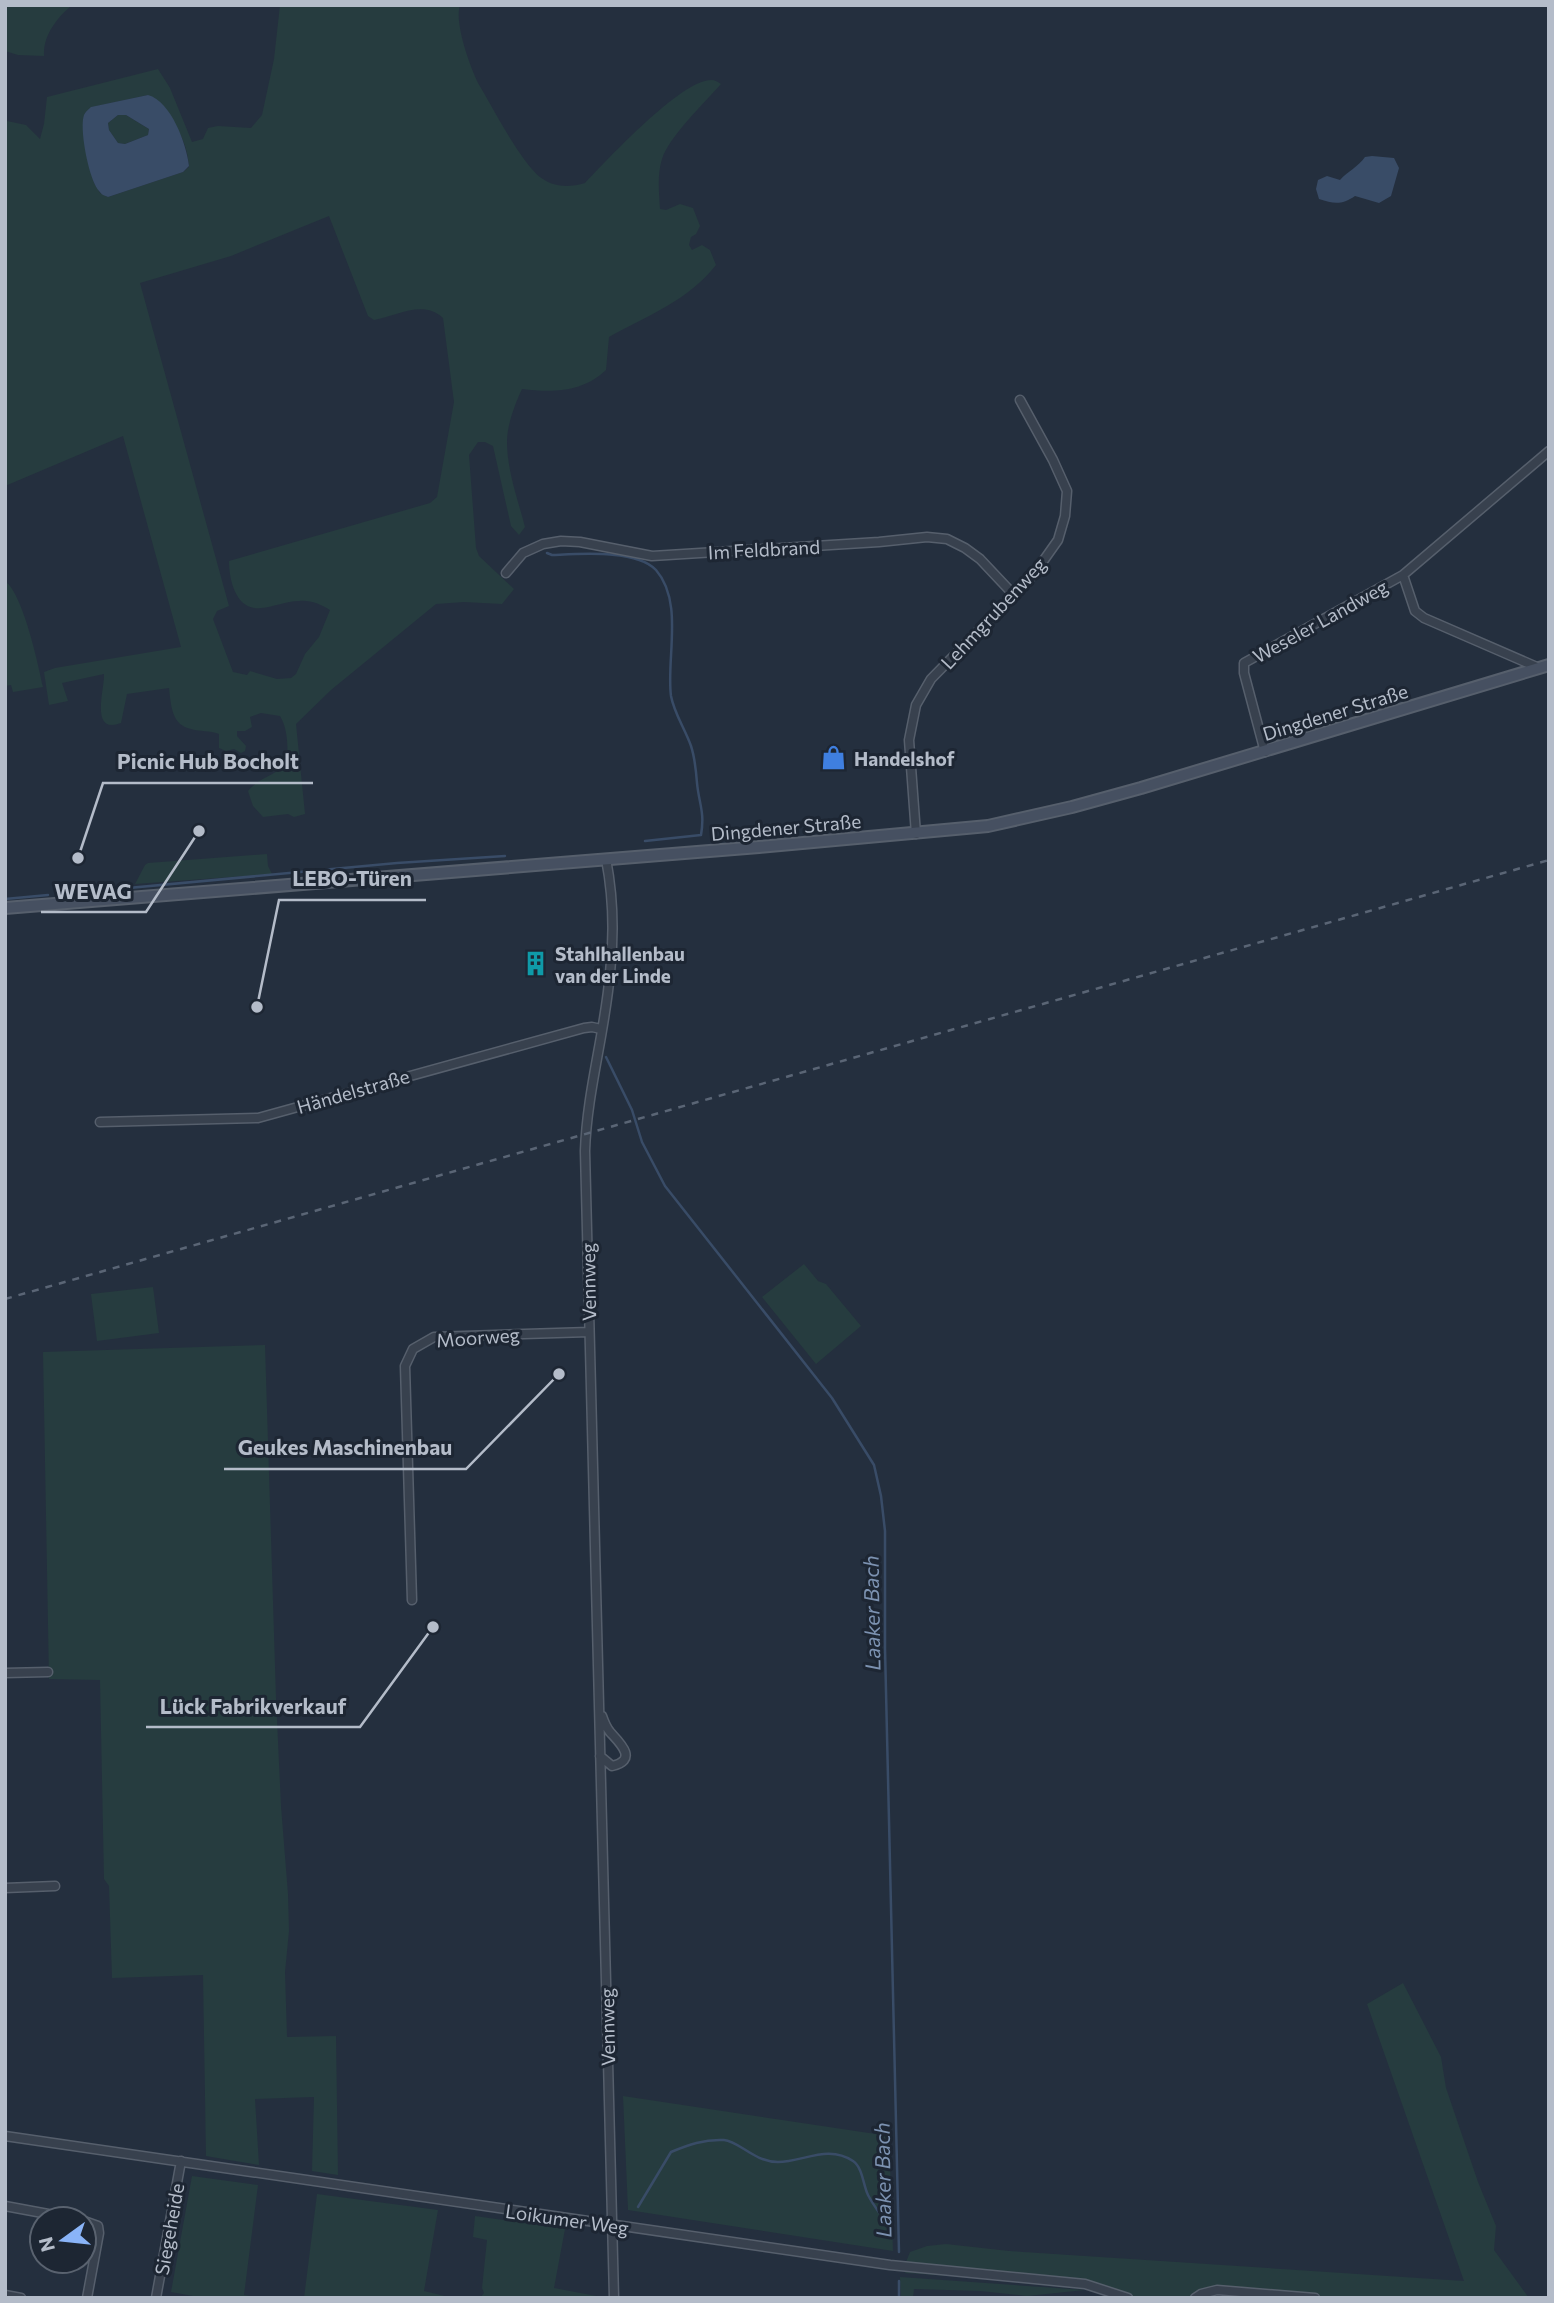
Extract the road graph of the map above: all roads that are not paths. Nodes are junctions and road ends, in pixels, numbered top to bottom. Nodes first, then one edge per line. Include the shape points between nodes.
1 (1020, 400) dead end
2 (1549, 451) edge
3 (506, 573) dead end
4 (1403, 575) junction
5 (1013, 594) junction
6 (1544, 667) edge
7 (1265, 752) junction
8 (916, 834) junction
9 (606, 859) junction
10 (5, 908) edge
11 (601, 1029) junction
12 (100, 1122) dead end
13 (589, 1332) junction
14 (412, 1600) dead end
15 (48, 1672) dead end
16 (5, 1673) edge
17 (599, 1707) junction
18 (600, 1756) junction
19 (55, 1886) dead end
20 (5, 1888) edge
21 (5, 2136) edge
22 (181, 2161) junction
23 (5, 2206) edge
24 (28, 2210) edge
25 (612, 2226) junction
26 (91, 2275) edge
27 (5, 2295) edge
28 (21, 2298) edge
29 (87, 2298) edge
30 (156, 2298) edge
31 (614, 2298) edge
32 (1128, 2298) edge
33 (1195, 2298) edge
34 (1315, 2298) edge

1 - 5 street, Lehmgrubenweg via 1067,491 1058,540
2 - 4 street, Weseler Landweg
3 - 5 street, Im Feldbrand via 523,553 562,541 652,556 927,537 965,548
4 - 6 street, Weseler Landweg via 1415,611 1424,618
4 - 7 street, Weseler Landweg via 1244,663
5 - 8 street, Lehmgrubenweg via 931,679 916,705 909,740
6 - 7 main road, Dingdener Straße
7 - 8 main road, Dingdener Straße via 1018,820
8 - 9 main road, Dingdener Straße
9 - 10 main road, Dingdener Straße
9 - 11 street, Vennweg via 612,948
11 - 12 street, Händelstraße via 572,1031 258,1118
11 - 13 street, Vennweg via 585,1151
13 - 14 street, Moorweg via 434,1337 413,1349 405,1366
13 - 17 street, Vennweg
15 - 16 street
17 - 18 street, Vennweg
17 - 18 street, Vennweg via 606,1726 625,1749 625,1757 612,1766
18 - 25 street, Vennweg
19 - 20 street
21 - 22 street, Loikumer Weg
22 - 25 street, Loikumer Weg
22 - 30 street, Siegeheide
23 - 24 street
25 - 31 street, Vennweg
25 - 32 street, Loikumer Weg via 890,2265 1085,2284
26 - 29 street
27 - 28 street
33 - 34 street via 1217,2290

